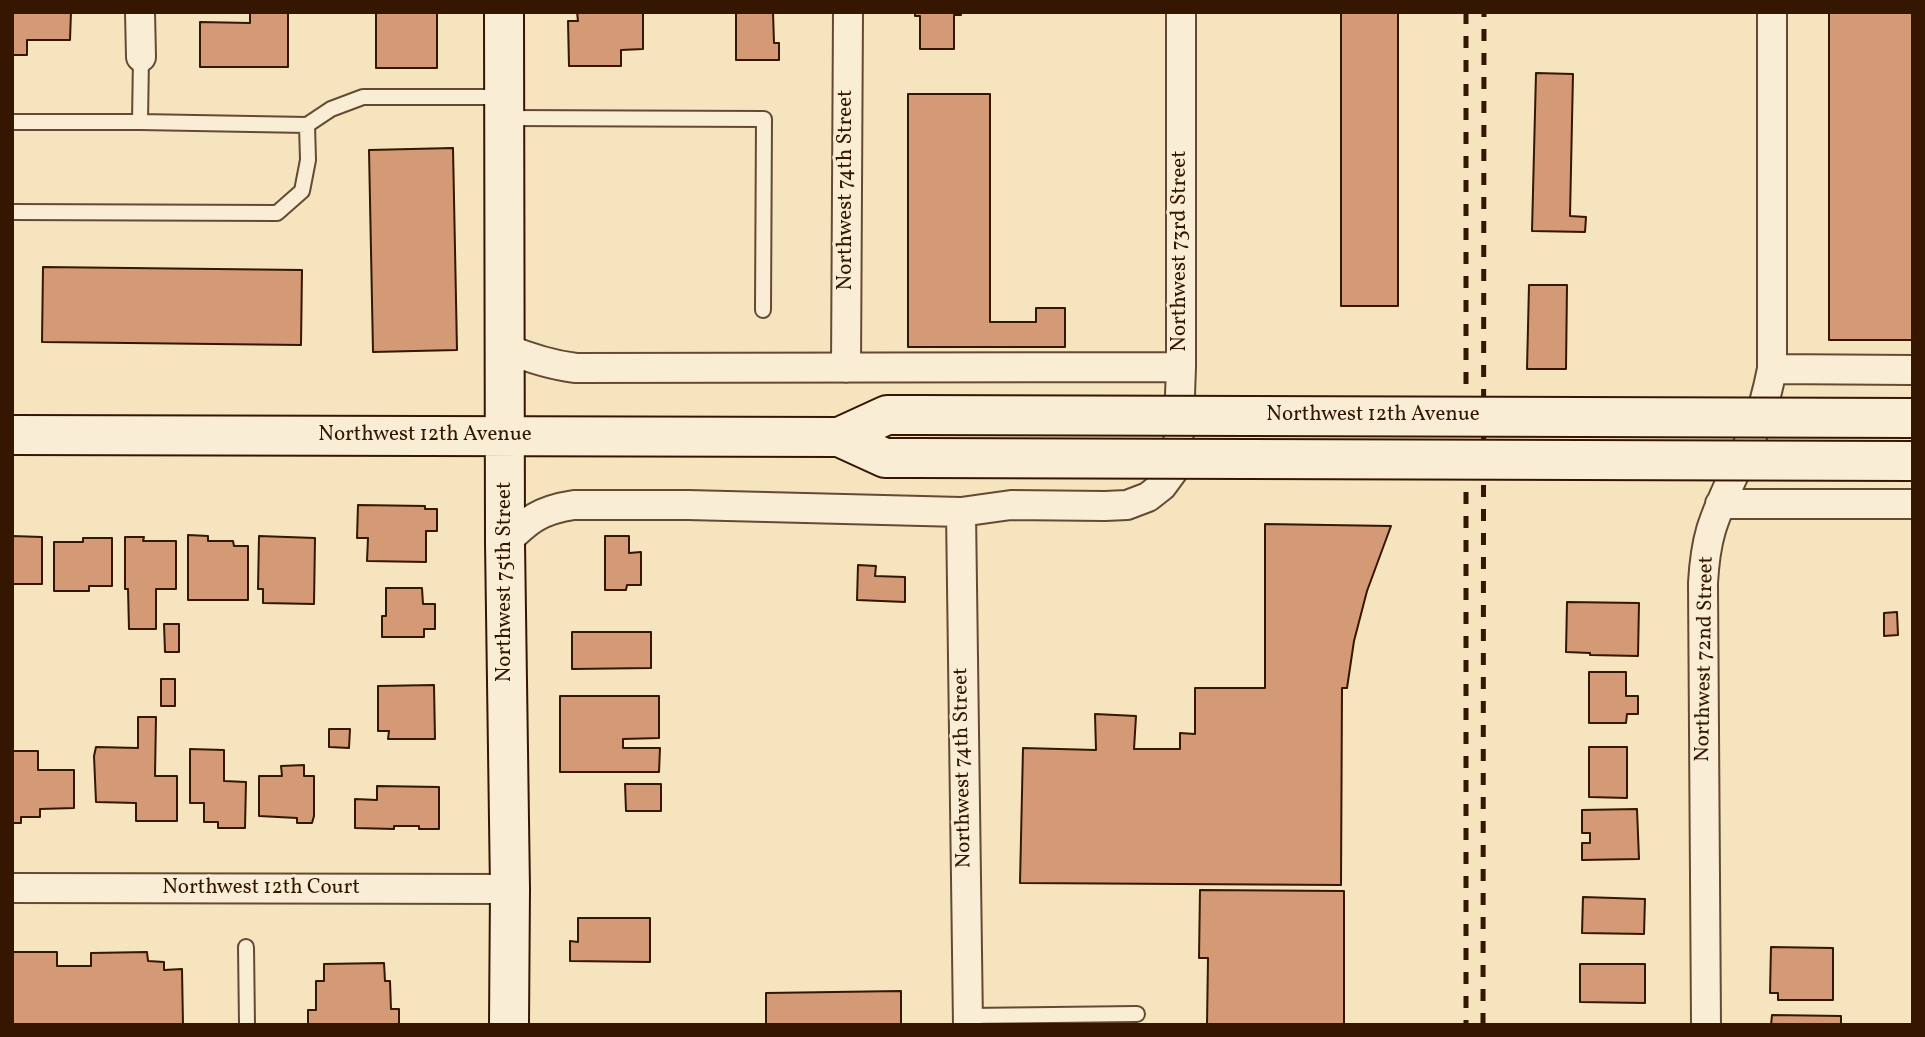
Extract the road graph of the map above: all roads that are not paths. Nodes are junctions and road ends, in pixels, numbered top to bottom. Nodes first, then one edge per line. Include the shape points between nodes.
1 (140, 12) edge
2 (504, 12) edge
3 (848, 12) edge
4 (1181, 12) edge
5 (1772, 12) edge
6 (141, 57) joint
7 (505, 107) junction
8 (12, 122) edge
9 (140, 122) junction
10 (307, 125) junction
11 (12, 212) edge
12 (763, 310) dead end
13 (505, 348) junction
14 (1181, 367) junction
15 (846, 368) junction
16 (1772, 369) junction
17 (1913, 370) edge
18 (1913, 418) edge
19 (12, 435) edge
20 (506, 437) junction
21 (839, 437) junction
22 (1913, 461) edge
23 (1720, 504) junction
24 (1913, 505) edge
25 (961, 512) junction
26 (505, 543) junction
27 (12, 888) edge
28 (510, 889) junction
29 (246, 947) dead end
30 (1136, 1014) dead end
31 (968, 1020) edge
32 (247, 1025) edge
33 (509, 1025) edge
34 (1706, 1025) edge

1 - 6 street
2 - 7 main road, Northwest 75th Street
3 - 15 street, Northwest 74th Street
4 - 14 street, Northwest 73rd Street
5 - 16 street, Northwest 72nd Street
6 - 9 lane
7 - 10 lane via 363,97 331,109
7 - 12 lane via 764,120
7 - 13 main road, Northwest 75th Street
8 - 9 lane
9 - 10 lane
10 - 11 lane via 308,160 302,191 276,213
13 - 15 street via 531,359 576,368
13 - 20 main road, Northwest 75th Street
14 - 15 street
14 - 25 street, Northwest 73rd Street via 1173,471 1148,497 1127,505 1011,505
16 - 17 street
16 - 23 street, Northwest 72nd Street via 1757,425
18 - 21 main road, Northwest 12th Avenue, bridge via 887,415
19 - 20 main road, Northwest 12th Avenue
20 - 21 main road, Northwest 12th Avenue
20 - 26 main road, Northwest 75th Street
21 - 22 main road, Northwest 12th Avenue, bridge via 885,458
23 - 24 street
23 - 34 street, Northwest 72nd Street via 1710,532 1703,583
25 - 26 street via 573,505 535,516
25 - 31 street, Northwest 74th Street
26 - 28 main road, Northwest 75th Street
27 - 28 street, Northwest 12th Court
28 - 33 main road, Northwest 75th Street
29 - 32 lane
30 - 31 lane

